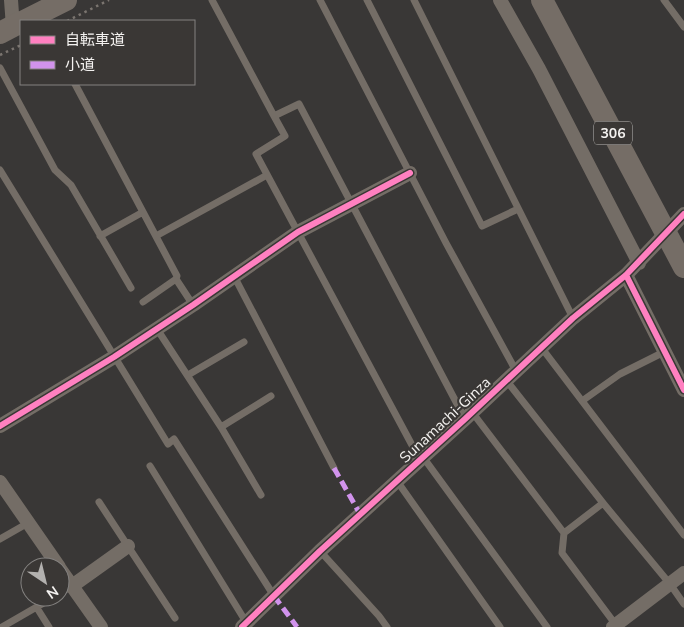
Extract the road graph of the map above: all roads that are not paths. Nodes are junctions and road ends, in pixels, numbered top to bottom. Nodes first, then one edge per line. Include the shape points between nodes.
1 (11, 0) edge
2 (66, 0) edge
3 (212, 0) edge
4 (320, 0) edge
5 (367, 0) edge
6 (414, 0) edge
7 (500, 0) edge
8 (542, 0) edge
9 (664, 0) edge
10 (32, 20) edge
11 (20, 21) edge
12 (684, 28) edge
13 (0, 68) edge
14 (76, 85) edge
15 (274, 116) junction
16 (0, 170) edge
17 (410, 173) junction
18 (268, 175) junction
19 (352, 204) junction
20 (518, 209) junction
21 (143, 212) junction
22 (684, 214) edge
23 (298, 232) junction
24 (666, 233) junction
25 (100, 236) junction
26 (156, 236) junction
27 (639, 262) junction
28 (684, 266) edge
29 (626, 275) junction
30 (234, 276) junction
31 (176, 279) junction
32 (131, 288) dead end
33 (143, 302) dead end
34 (193, 305) junction
35 (573, 318) junction
36 (157, 328) junction
37 (244, 342) dead end
38 (541, 347) junction
39 (664, 352) junction
40 (114, 357) junction
41 (188, 375) junction
42 (511, 376) junction
43 (684, 390) edge
44 (271, 396) dead end
45 (582, 401) junction
46 (469, 416) junction
47 (0, 426) edge
48 (221, 427) junction
49 (421, 459) junction
50 (150, 466) dead end
51 (334, 468) dead end
52 (397, 481) junction
53 (0, 482) edge
54 (261, 495) dead end
55 (99, 502) dead end
56 (603, 503) junction
57 (28, 523) junction
58 (564, 533) junction
59 (684, 535) edge
60 (0, 539) edge
61 (128, 546) junction
62 (320, 551) junction
63 (51, 557) edge
64 (684, 573) edge
65 (670, 584) junction
66 (70, 587) edge
67 (70, 594) edge
68 (274, 596) junction
69 (684, 604) edge
70 (37, 608) joint
71 (175, 618) dead end
72 (244, 626) edge
73 (614, 626) edge
74 (2, 627) edge
75 (49, 627) edge
76 (101, 627) edge
77 (386, 627) edge
78 (500, 627) edge
79 (547, 627) edge

1 - 11 street
2 - 10 main road
3 - 15 lane
4 - 17 lane
5 - 20 lane via 482,226
6 - 20 lane
7 - 27 street
8 - 24 main road, 306
9 - 12 lane
13 - 25 lane via 54,170 71,185
14 - 21 lane
15 - 18 lane via 285,136 256,154
15 - 19 lane via 299,104
16 - 40 lane
17 - 19 street
17 - 42 lane
18 - 23 lane
18 - 26 lane
19 - 23 street
19 - 46 lane
20 - 35 lane
21 - 25 lane
21 - 26 lane
22 - 24 street, Sunamachi-Ginza
23 - 30 street
23 - 49 lane
24 - 27 street, Sunamachi-Ginza
24 - 28 main road, 306
25 - 32 lane
26 - 31 lane
27 - 29 street, Sunamachi-Ginza
29 - 35 street, Sunamachi-Ginza
29 - 39 street
30 - 34 street
30 - 51 lane
31 - 33 lane
31 - 34 lane
34 - 36 street
35 - 38 street, Sunamachi-Ginza
36 - 40 street
36 - 41 lane
37 - 41 lane
38 - 42 street, Sunamachi-Ginza
38 - 45 lane
39 - 43 street
39 - 45 lane via 620,374
40 - 47 street
40 - 68 lane via 168,444 174,439
41 - 48 lane
42 - 46 street, Sunamachi-Ginza
42 - 56 lane
44 - 48 lane
45 - 59 lane
46 - 49 street, Sunamachi-Ginza
46 - 58 lane
48 - 54 lane
49 - 52 street, Sunamachi-Ginza
49 - 79 lane
50 - 72 lane
52 - 62 street, Sunamachi-Ginza
52 - 78 lane
53 - 57 street
55 - 61 lane
56 - 58 lane
56 - 65 lane
57 - 60 lane
57 - 63 street
58 - 73 lane via 562,553
61 - 66 street
61 - 71 lane
62 - 68 street, Sunamachi-Ginza
62 - 77 lane
64 - 65 street
65 - 69 lane
65 - 73 street
67 - 76 street
68 - 72 street, Sunamachi-Ginza
70 - 74 lane
70 - 75 lane

